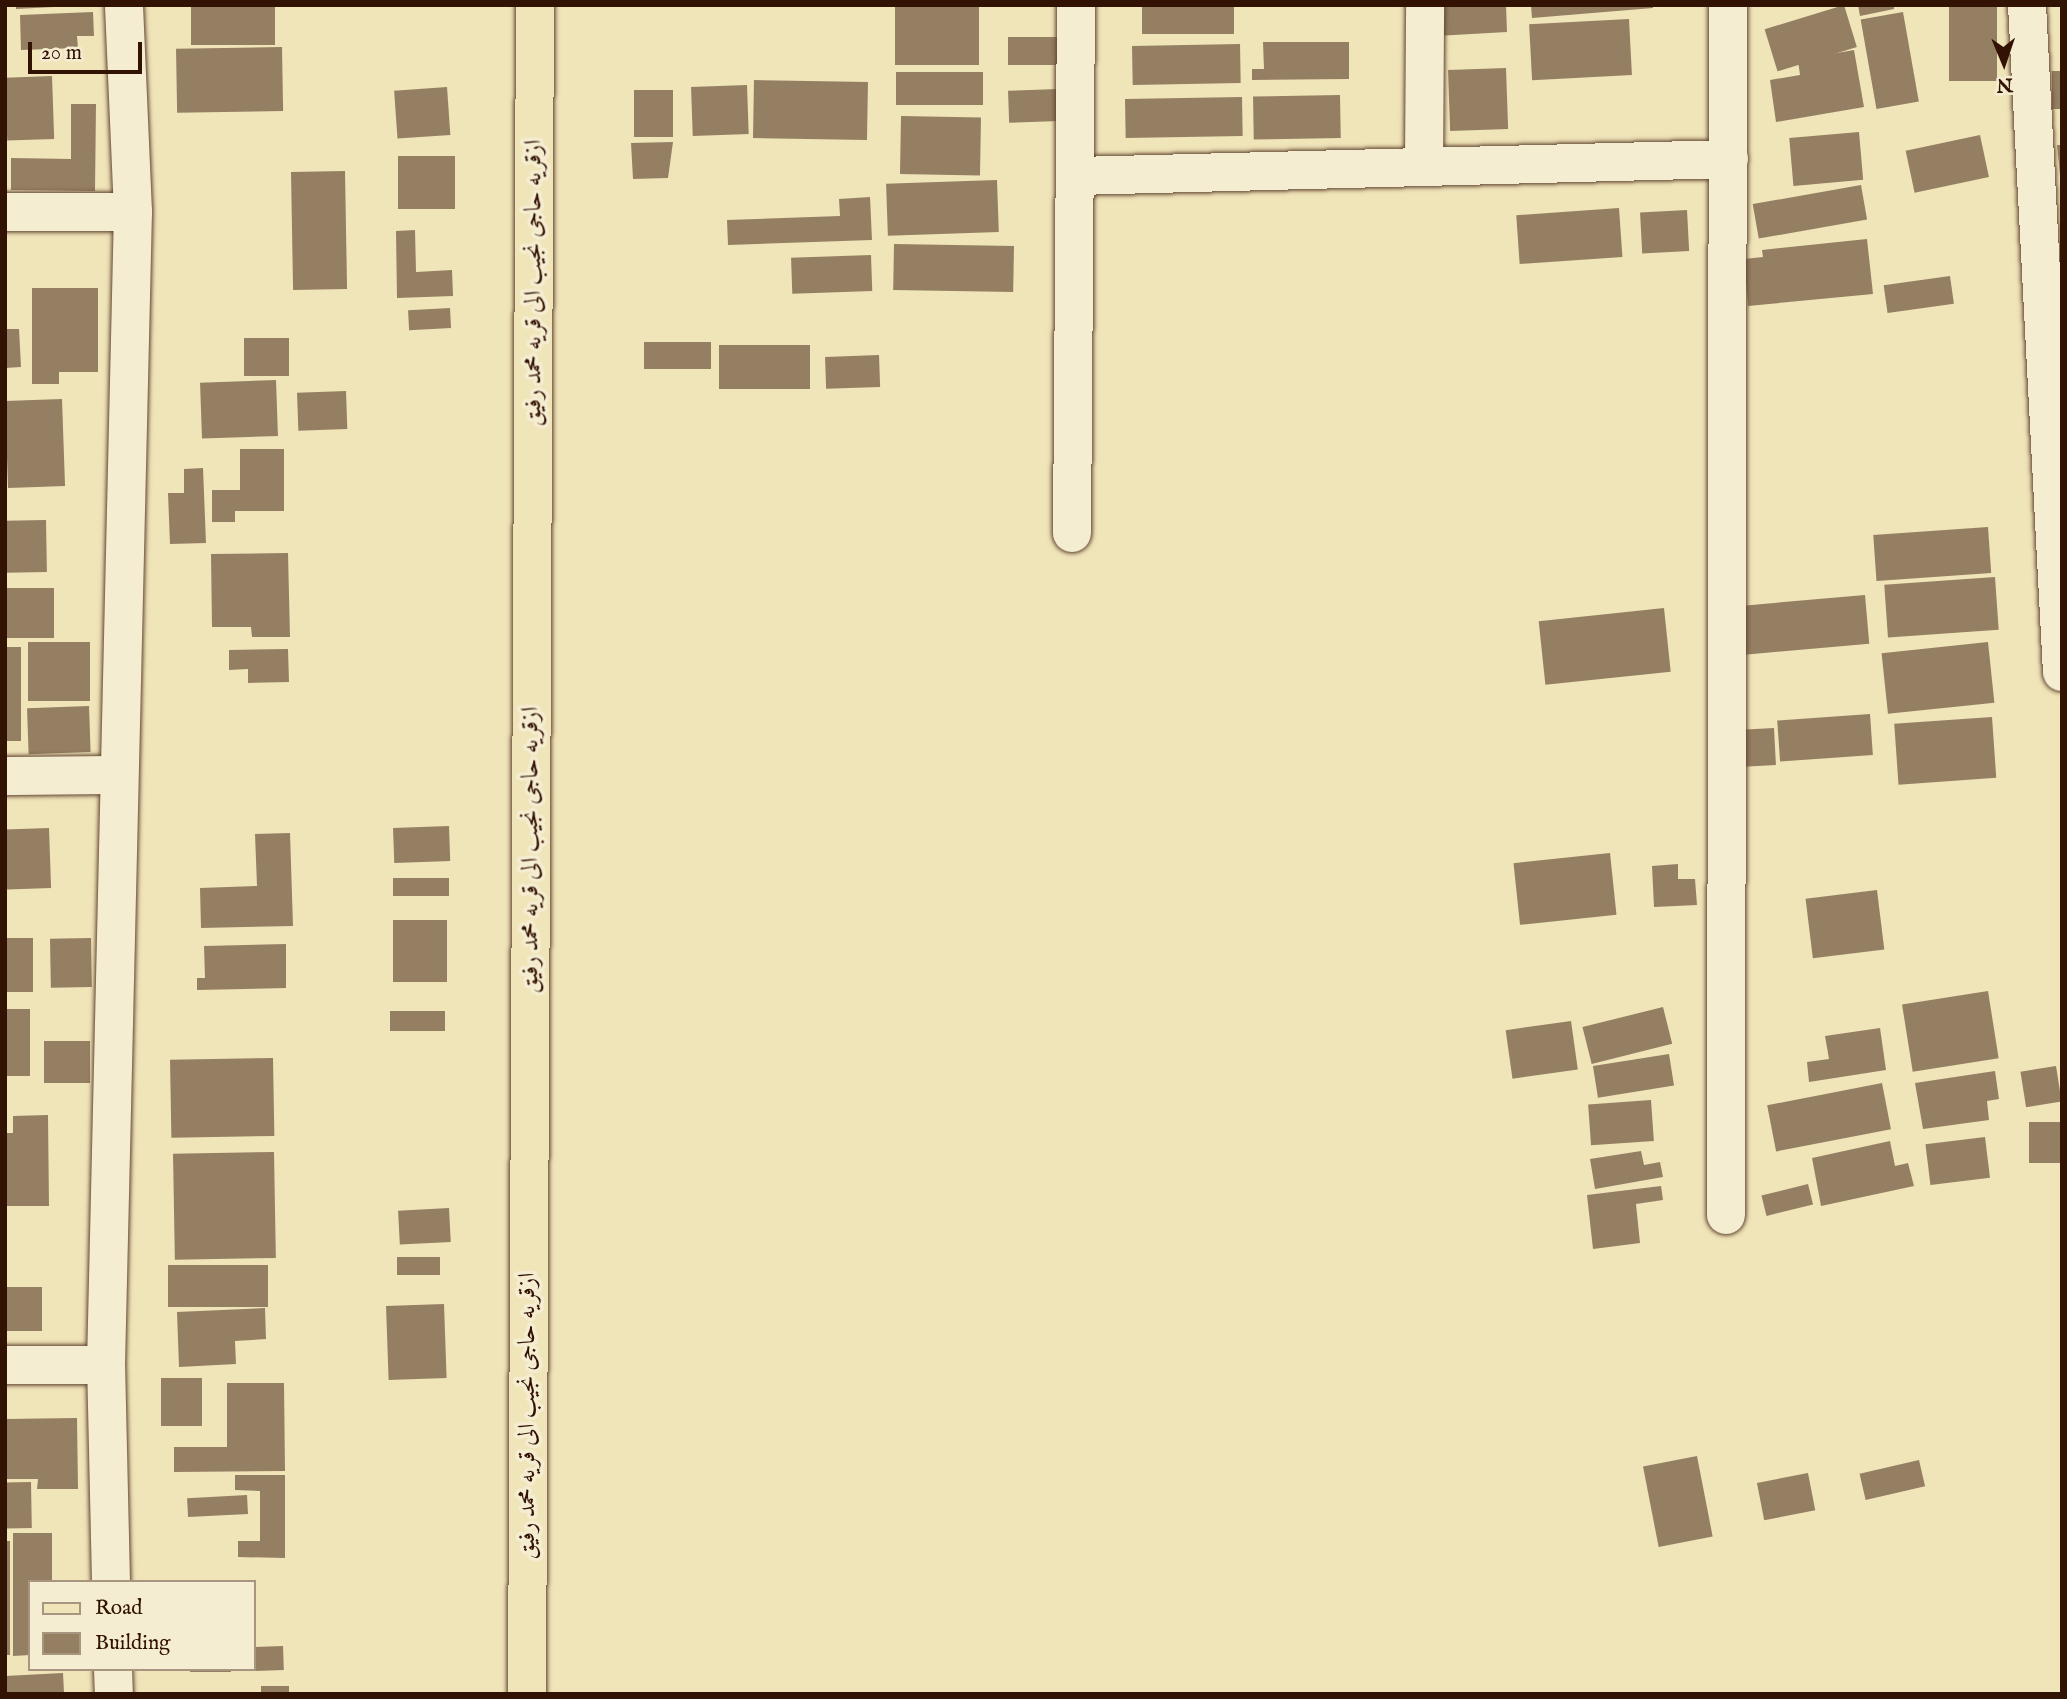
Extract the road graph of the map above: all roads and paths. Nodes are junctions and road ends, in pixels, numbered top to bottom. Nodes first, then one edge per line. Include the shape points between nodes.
1 (124, 5) edge
2 (536, 5) edge
3 (1076, 5) edge
4 (1425, 5) edge
5 (1728, 5) edge
6 (2027, 5) edge
7 (1729, 159) junction
8 (1424, 165) junction
9 (1077, 176) junction
10 (5, 212) edge
11 (133, 212) junction
12 (1072, 533) dead end
13 (2062, 671) edge
14 (117, 775) junction
15 (5, 776) edge
16 (1726, 1215) dead end
17 (5, 1365) edge
18 (106, 1365) junction
19 (111, 1580) edge
20 (113, 1671) edge
21 (114, 1694) edge
22 (527, 1694) edge

1 - 11 street
2 - 22 main road, ازقریه حاجی نجیب الی قریه محمد رفیق
3 - 9 street
4 - 8 street
5 - 7 street
6 - 13 street
7 - 8 street
7 - 16 street
8 - 9 street
9 - 12 street
10 - 11 street
11 - 14 street
14 - 15 street
14 - 18 street
17 - 18 street
18 - 19 street
20 - 21 street

